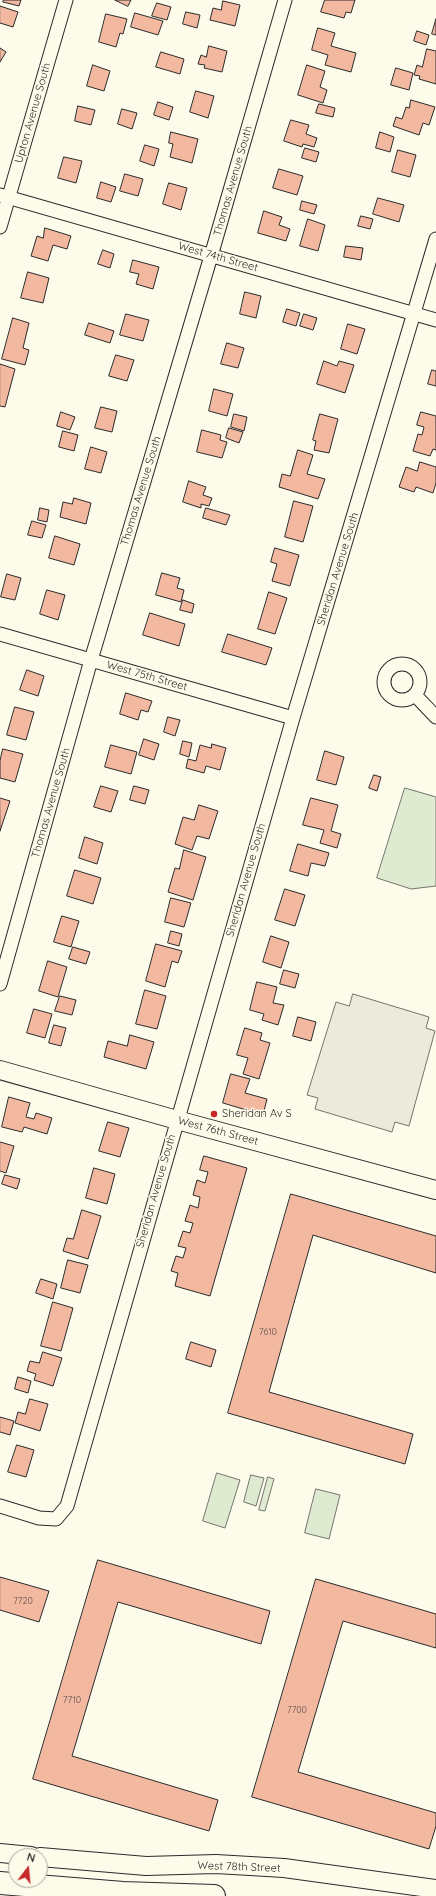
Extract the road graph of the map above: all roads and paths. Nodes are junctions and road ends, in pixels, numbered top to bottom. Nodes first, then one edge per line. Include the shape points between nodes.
1 (66, 0) edge
2 (285, 0) edge
3 (4, 196) edge
4 (0, 226) edge
5 (436, 239) edge
6 (211, 256) junction
7 (414, 314) junction
8 (436, 320) edge
9 (0, 634) edge
10 (91, 660) junction
11 (415, 695) dead end
12 (436, 717) edge
13 (293, 718) junction
14 (0, 984) edge
15 (0, 1070) edge
16 (176, 1120) junction
17 (436, 1190) edge
18 (0, 1506) edge
19 (48, 1858) edge
20 (0, 1882) edge
21 (436, 1889) edge
22 (214, 1896) edge

1 - 3 street, Upton Avenue South
2 - 6 street, Thomas Avenue South
3 - 4 street, Upton Avenue South
3 - 6 street, West 74th Street
5 - 7 street, Sheridan Avenue South
6 - 7 street, West 74th Street
6 - 10 street, Thomas Avenue South
7 - 8 street, West 74th Street
7 - 13 street, Sheridan Avenue South
9 - 10 street, West 75th Street
10 - 13 street, West 75th Street
10 - 14 street, Thomas Avenue South
11 - 12 street
13 - 16 street, Sheridan Avenue South
15 - 16 street, West 76th Street
16 - 17 street, West 76th Street
16 - 18 street, Sheridan Avenue South via 67,1506 56,1519 40,1518
19 - 21 street, West 78th Street via 146,1866 216,1864 284,1868
20 - 22 highway via 123,1893

